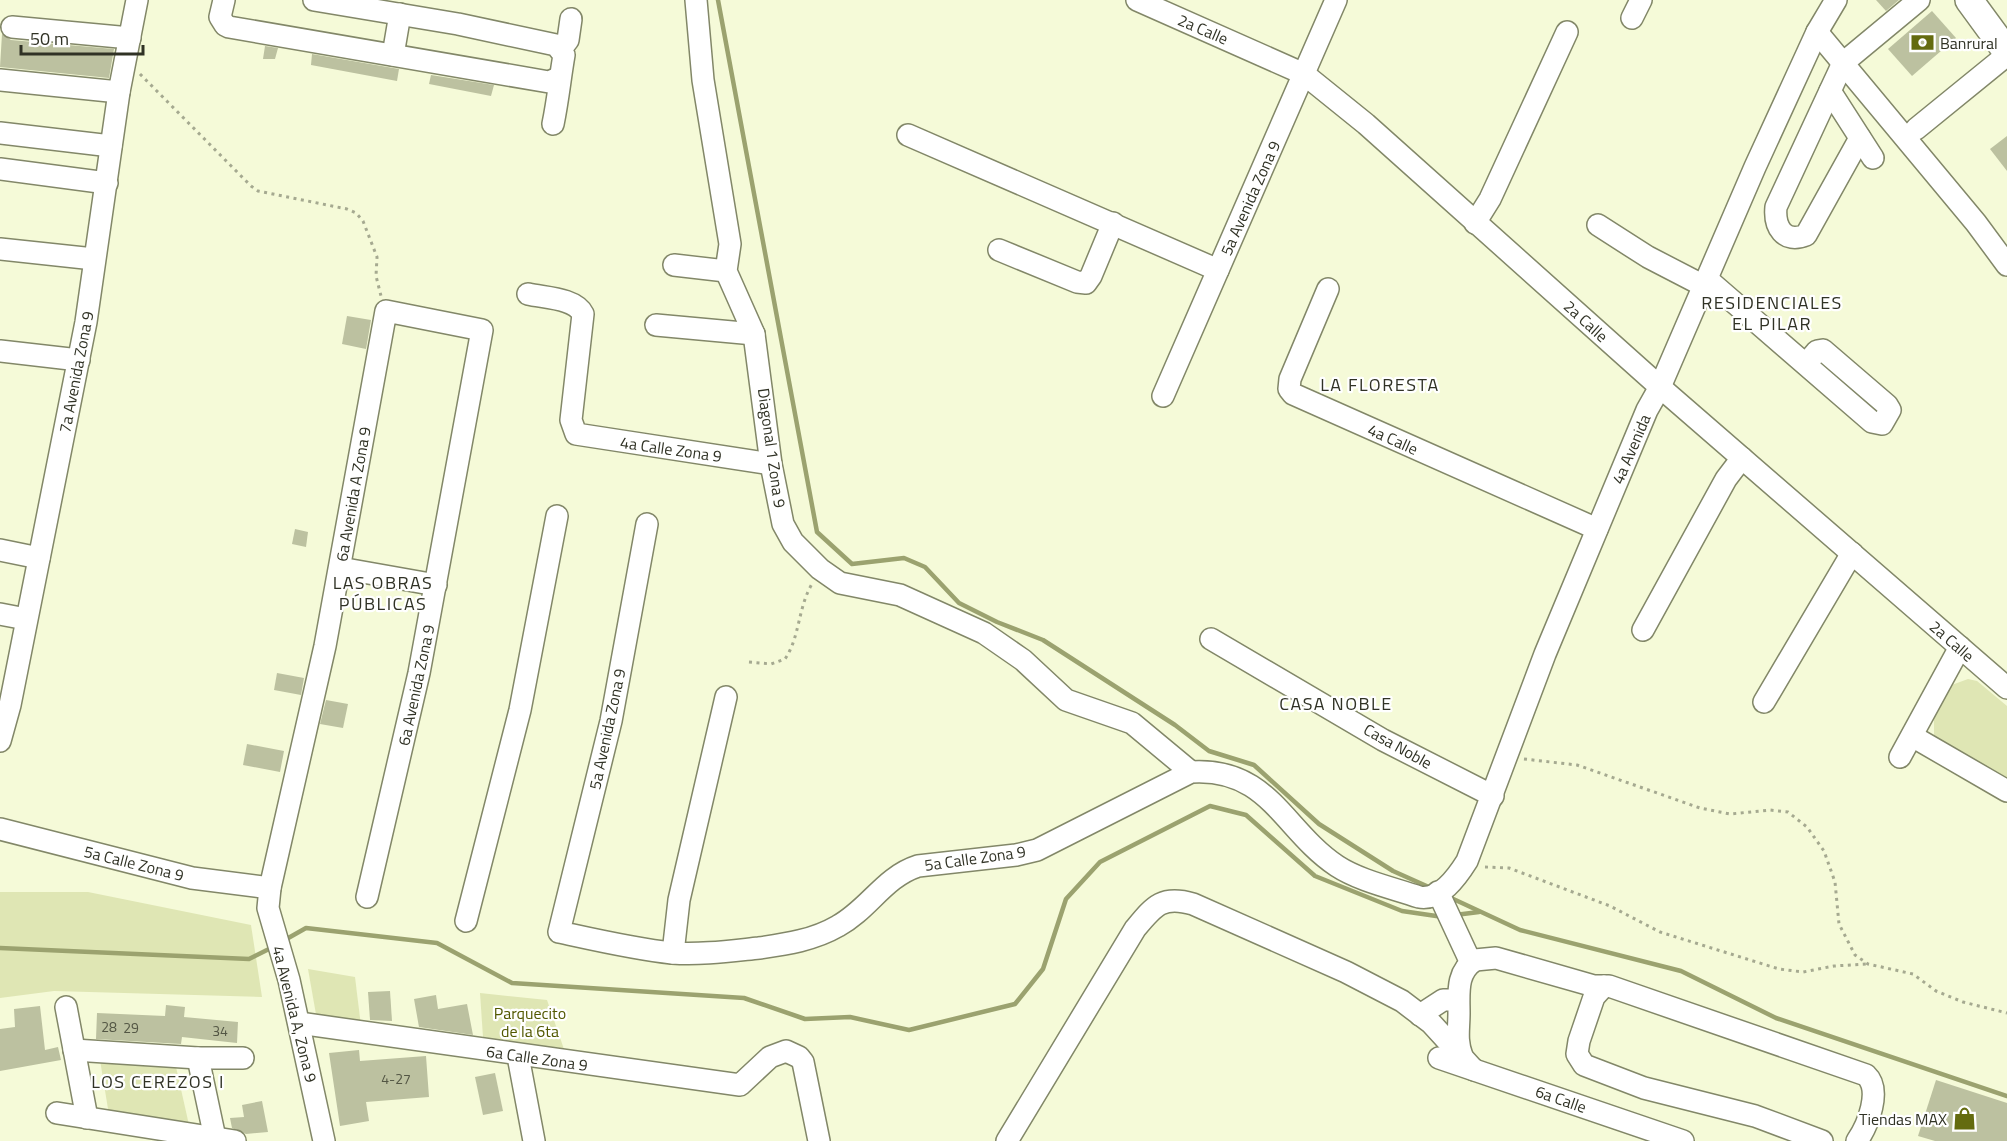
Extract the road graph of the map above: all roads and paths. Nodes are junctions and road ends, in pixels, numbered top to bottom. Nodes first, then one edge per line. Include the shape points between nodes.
1 (137, 0) edge
2 (224, 0) edge
3 (314, 0) edge
4 (696, 0) edge
5 (1137, 0) edge
6 (1336, 0) edge
7 (1836, 0) edge
8 (1920, 0) edge
9 (1969, 0) edge
10 (1990, 0) edge
11 (400, 14) junction
12 (572, 19) dead end
13 (2007, 24) edge
14 (12, 27) dead end
15 (1567, 32) dead end
16 (1817, 32) junction
17 (130, 38) junction
18 (561, 49) junction
19 (2007, 54) edge
20 (393, 55) junction
21 (1842, 63) junction
22 (123, 69) junction
23 (1304, 74) junction
24 (558, 78) junction
25 (0, 80) edge
26 (1830, 91) junction
27 (119, 92) junction
28 (553, 124) dead end
29 (1916, 129) dead end
30 (0, 133) edge
31 (908, 135) dead end
32 (1860, 138) junction
33 (111, 146) junction
34 (1873, 158) dead end
35 (0, 169) edge
36 (107, 183) junction
37 (1113, 223) junction
38 (1475, 223) junction
39 (1598, 225) dead end
40 (0, 249) edge
41 (999, 250) dead end
42 (94, 259) junction
43 (674, 265) dead end
44 (2007, 266) edge
45 (1218, 270) junction
46 (726, 271) junction
47 (1706, 283) junction
48 (1328, 289) dead end
49 (528, 294) dead end
50 (386, 312) junction
51 (656, 325) dead end
52 (754, 334) junction
53 (0, 351) edge
54 (79, 360) junction
55 (1806, 364) dead end
56 (1660, 387) junction
57 (1163, 396) dead end
58 (1742, 458) junction
59 (771, 464) junction
60 (557, 516) dead end
61 (647, 524) dead end
62 (1597, 529) junction
63 (0, 550) edge
64 (1852, 553) junction
65 (39, 558) junction
66 (340, 568) junction
67 (820, 569) junction
68 (436, 585) junction
69 (0, 614) edge
70 (26, 619) junction
71 (1643, 630) dead end
72 (1211, 639) dead end
73 (1959, 647) junction
74 (749, 662) dead end
75 (2007, 688) edge
76 (726, 697) dead end
77 (1764, 702) dead end
78 (1912, 736) junction
79 (0, 741) edge
80 (1508, 755) junction
81 (1900, 757) dead end
82 (1191, 772) junction
83 (2007, 791) edge
84 (1493, 796) junction
85 (0, 829) edge
86 (1444, 887) junction
87 (367, 897) dead end
88 (269, 898) junction
89 (466, 921) dead end
90 (559, 932) joint
91 (673, 953) junction
92 (1471, 963) junction
93 (1868, 964) junction
94 (1604, 986) junction
95 (1458, 1000) junction
96 (66, 1007) dead end
97 (2007, 1013) edge
98 (1420, 1015) junction
99 (299, 1023) junction
100 (74, 1050) junction
101 (525, 1057) junction
102 (198, 1058) junction
103 (243, 1058) dead end
104 (1439, 1058) dead end
105 (1468, 1063) junction
106 (57, 1113) dead end
107 (87, 1118) junction
108 (225, 1140) edge
109 (324, 1141) edge
110 (534, 1141) edge
111 (549, 1141) edge
112 (819, 1141) edge
113 (1007, 1141) edge
114 (1683, 1141) edge
115 (1822, 1141) edge
116 (1857, 1141) edge

1 - 17 street, 7a Avenida Zona 9
2 - 20 street via 220,16 229,27
3 - 11 street
4 - 46 street via 703,80 730,244
5 - 23 street, 2a Calle
6 - 23 street, 5a Avenida Zona 9
7 - 16 street, 4a Avenida
8 - 21 street
9 - 19 main road
10 - 13 main road
11 - 18 street
11 - 20 street
12 - 18 street via 568,40
14 - 17 street
15 - 38 street via 1490,199
16 - 21 street
16 - 47 street, 4a Avenida
17 - 22 street, 7a Avenida Zona 9
18 - 24 street via 564,55
19 - 29 street
20 - 24 street via 549,82
21 - 26 street
21 - 44 street
22 - 27 street, 7a Avenida Zona 9
22 - 50 path via 141,75 258,191 356,213 377,257 378,288
23 - 38 street, 2a Calle via 1366,124
23 - 45 street, 5a Avenida Zona 9
24 - 28 street via 560,88
25 - 27 street
26 - 32 street
26 - 32 street via 1776,207 1774,219 1786,236 1796,239 1806,235
27 - 33 street, 7a Avenida Zona 9
30 - 33 street
31 - 37 street
32 - 34 street
33 - 36 street, 7a Avenida Zona 9
35 - 36 street
36 - 42 street, 7a Avenida Zona 9
37 - 41 street via 1086,283
37 - 45 street
38 - 56 street, 2a Calle
39 - 47 street via 1648,257
40 - 42 street
42 - 54 street, 7a Avenida Zona 9
43 - 46 street
45 - 57 street, 5a Avenida Zona 9
46 - 52 street, Diagonal 1 Zona 9
47 - 55 street
47 - 56 street, 4a Avenida
48 - 62 street, 4a Calle via 1290,379 1293,394
49 - 59 street, 4a Calle Zona 9 via 572,303 583,314 573,430 581,435
50 - 66 street, 6a Avenida A Zona 9
50 - 68 street, 6a Avenida Zona 9 via 482,330
51 - 52 street
52 - 59 street, Diagonal 1 Zona 9
53 - 54 street
54 - 65 street, 7a Avenida Zona 9
56 - 58 street, 2a Calle
56 - 62 street, 4a Avenida
58 - 64 street, 2a Calle
58 - 71 street via 1726,479
59 - 67 street, Diagonal 1 Zona 9 via 787,532
60 - 89 street via 520,710
61 - 90 street, 5a Avenida Zona 9 via 611,721
62 - 80 street, 4a Avenida
63 - 65 street
64 - 73 street, 2a Calle
64 - 77 street
65 - 70 street, 7a Avenida Zona 9
66 - 68 street
66 - 88 street, 6a Avenida A Zona 9
67 - 74 path via 801,604 785,659 771,664
67 - 82 street, Diagonal 1 Zona 9 via 840,583 900,595 984,633 1023,660 1066,700 1132,723
68 - 87 street, 6a Avenida Zona 9
69 - 70 street
70 - 79 street, 7a Avenida Zona 9
72 - 84 street, Casa Noble via 1383,740
73 - 75 street, 2a Calle
73 - 78 street
76 - 91 street via 679,900
78 - 81 street
78 - 83 street
80 - 84 street, 4a Avenida
80 - 93 path via 1577,765 1700,808 1730,814 1788,812 1807,827 1824,851 1835,882 1839,924 1855,955
82 - 86 street, 5a Calle Zona 9 via 1222,773 1254,788 1339,867 1419,897
82 - 91 street, 5a Calle Zona 9 via 1037,850 906,870 884,885 854,916 808,939 717,953
84 - 86 street, 4a Avenida via 1470,854
85 - 88 street, 5a Calle Zona 9
86 - 92 street
86 - 93 path via 1487,866 1509,868 1610,906 1660,932 1779,969 1803,972
88 - 99 street, 4a Avenida A, Zona 9
90 - 91 street, 5a Calle Zona 9
92 - 94 street via 1496,958
92 - 95 street via 1462,972
93 - 97 path via 1913,974 1936,991
94 - 115 street via 1594,997 1579,1041 1577,1054 1584,1065 1644,1088 1755,1116
94 - 116 street via 1866,1075 1874,1093
95 - 98 street via 1443,1000
95 - 105 street via 1456,1032
96 - 100 street
98 - 105 street
98 - 113 street via 1346,972 1192,904 1165,901 1135,928
99 - 101 street, 6a Calle Zona 9
99 - 109 street, 4a Avenida A, Zona 9
100 - 102 street
100 - 107 street
101 - 110 street
101 - 111 street
101 - 112 street, 6a Calle Zona 9 via 740,1085 770,1057 786,1051 794,1053 804,1069
102 - 103 street
102 - 108 street
104 - 105 street, 6a Calle
105 - 114 street, 6a Calle
106 - 107 street
107 - 108 street

